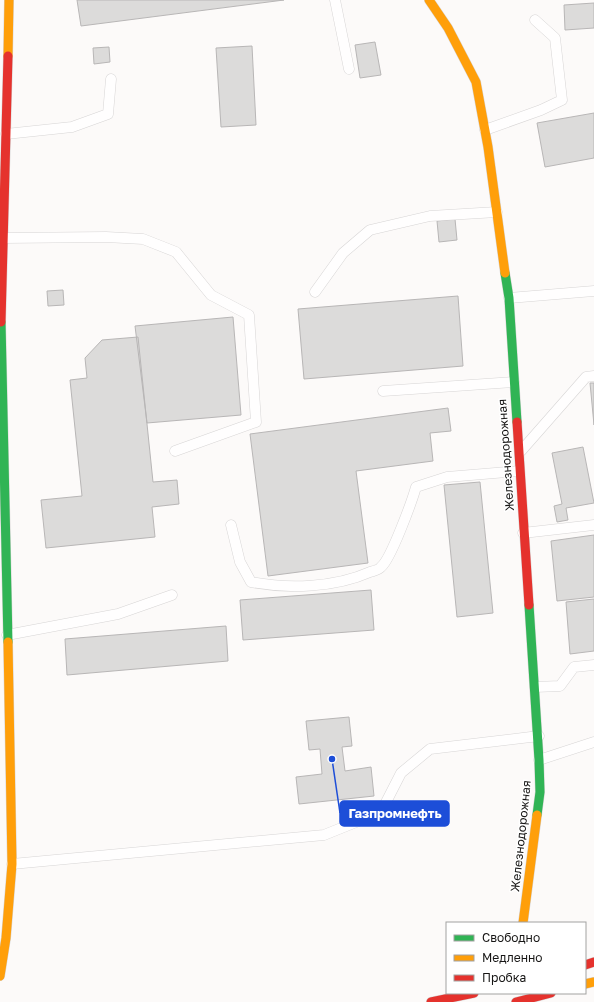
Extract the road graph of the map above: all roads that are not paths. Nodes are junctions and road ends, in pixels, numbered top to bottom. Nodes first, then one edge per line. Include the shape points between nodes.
1 (9, 0) edge
2 (335, 0) edge
3 (434, 2) edge
4 (535, 20) dead end
5 (349, 69) dead end
6 (111, 79) dead end
7 (485, 130) junction
8 (6, 134) junction
9 (497, 212) junction
10 (3, 238) junction
11 (315, 292) dead end
12 (594, 292) edge
13 (508, 298) junction
14 (1, 322) edge
15 (594, 376) edge
16 (514, 382) junction
17 (382, 391) dead end
18 (175, 451) dead end
19 (518, 454) junction
20 (519, 471) junction
21 (231, 525) dead end
22 (594, 525) edge
23 (523, 533) junction
24 (3, 534) edge
25 (172, 595) dead end
26 (7, 635) junction
27 (594, 664) edge
28 (535, 687) junction
29 (538, 736) junction
30 (594, 742) edge
31 (539, 760) junction
32 (12, 864) junction
33 (523, 922) edge
34 (0, 976) edge
35 (469, 994) edge
36 (547, 994) edge
37 (431, 1002) edge
38 (516, 1002) edge

1 - 8 street
2 - 5 lane
3 - 7 street, Железнодорожная via 476,82
4 - 7 lane via 555,38 562,100
6 - 8 lane via 108,114 72,127
7 - 9 street, Железнодорожная
8 - 10 street
9 - 11 lane via 430,216 370,230 343,253
9 - 13 street, Железнодорожная
10 - 14 street
10 - 18 lane via 106,236 142,239 176,252 211,296 249,315 256,422
12 - 13 lane
13 - 16 street, Железнодорожная
14 - 24 street
15 - 19 lane via 586,377
16 - 17 lane
16 - 19 street, Железнодорожная
19 - 20 street, Железнодорожная
20 - 21 lane via 447,477 416,487 391,551 381,567 357,578 299,586 271,586 250,582 240,562
20 - 23 street, Железнодорожная
22 - 23 lane
23 - 28 street, Железнодорожная
24 - 26 street
25 - 26 lane via 118,614
26 - 32 street
27 - 28 lane via 574,667 560,686
28 - 29 street, Железнодорожная
29 - 31 street, Железнодорожная
29 - 32 lane via 430,749 401,773 381,812 324,835
30 - 31 lane
31 - 33 street, Железнодорожная via 540,792
32 - 34 street
35 - 37 street
36 - 38 street

